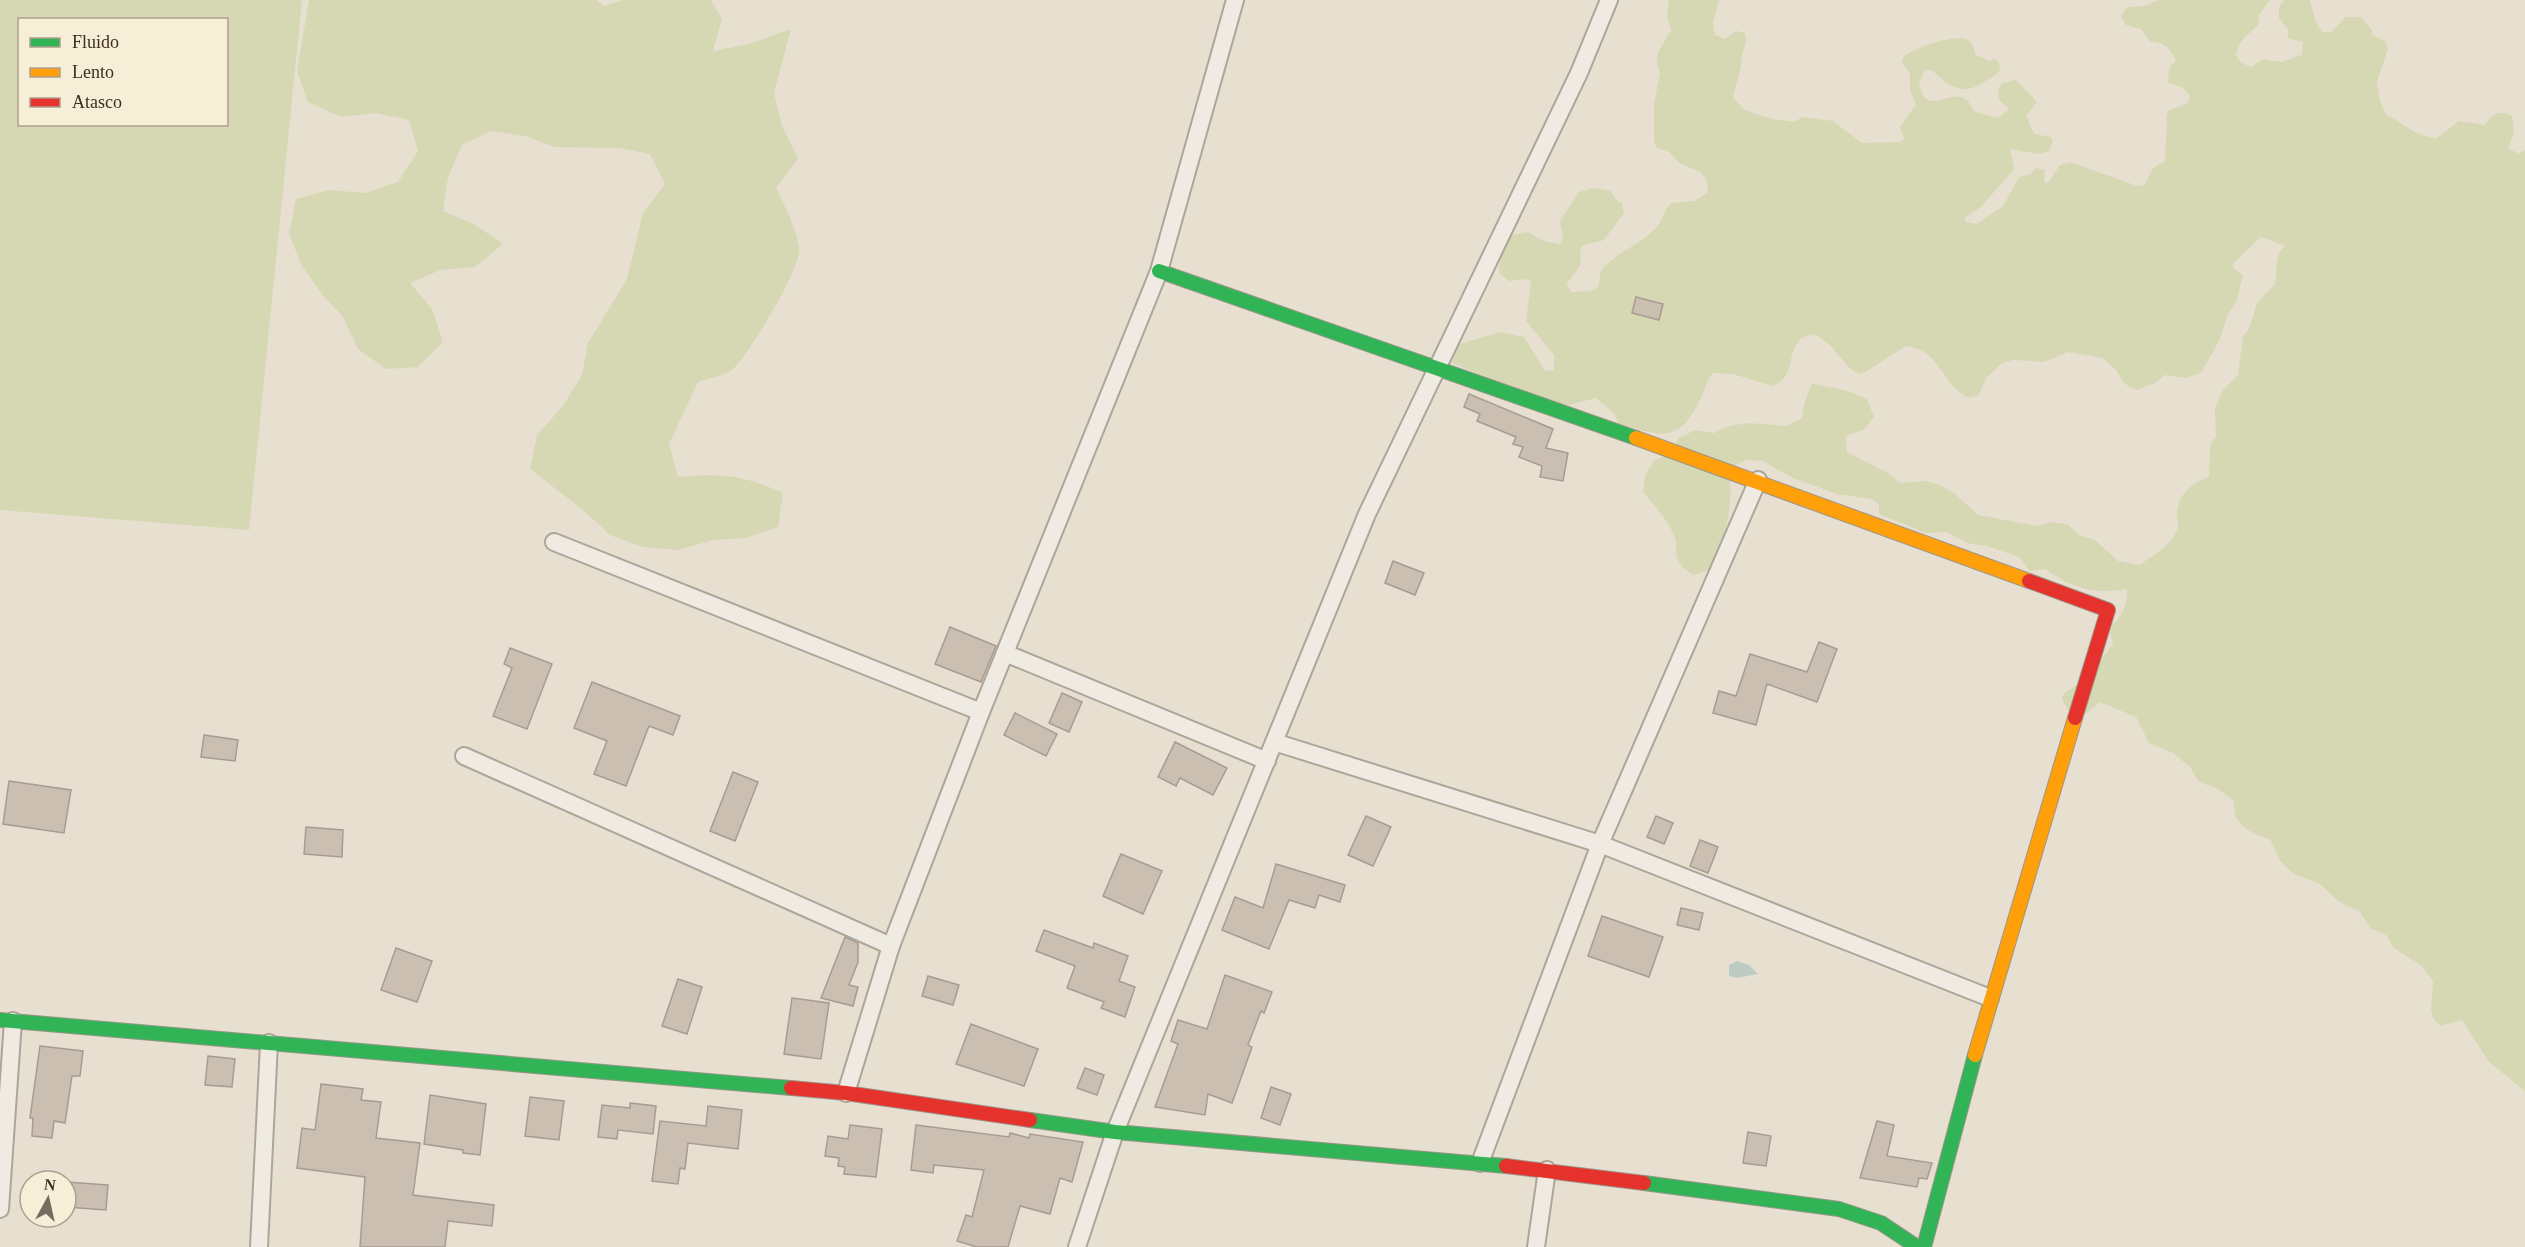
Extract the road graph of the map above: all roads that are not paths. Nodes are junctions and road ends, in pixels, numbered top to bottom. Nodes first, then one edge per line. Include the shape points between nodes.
1 (1235, 0) edge
2 (1609, 0) edge
3 (1159, 271) junction
4 (1436, 366) junction
5 (1758, 480) junction
6 (554, 542) dead end
7 (1005, 653) junction
8 (981, 712) junction
9 (1274, 742) junction
10 (464, 756) dead end
11 (1267, 761) junction
12 (1600, 844) junction
13 (891, 946) junction
14 (1990, 998) junction
15 (6, 1020) edge
16 (269, 1043) junction
17 (846, 1093) junction
18 (1115, 1132) junction
19 (1480, 1162) junction
20 (1547, 1170) junction
21 (0, 1209) edge
22 (259, 1247) edge
23 (1077, 1247) edge
24 (1536, 1247) edge
25 (1917, 1247) edge
26 (1924, 1247) edge

1 - 3 street
2 - 4 street via 1527,184
3 - 4 street
3 - 7 street
4 - 5 street
4 - 9 street via 1367,514
5 - 12 street
5 - 14 street via 2108,610
6 - 8 street
7 - 8 street
7 - 11 street
8 - 13 street
9 - 11 street
9 - 12 street
10 - 13 street
11 - 18 street
12 - 14 street
12 - 19 street
13 - 17 street
14 - 26 street
15 - 16 street
15 - 21 street
16 - 17 street
16 - 22 street
17 - 18 street
18 - 19 street
18 - 23 street
19 - 20 street
20 - 24 street
20 - 25 street via 1839,1209 1870,1216 1902,1233

